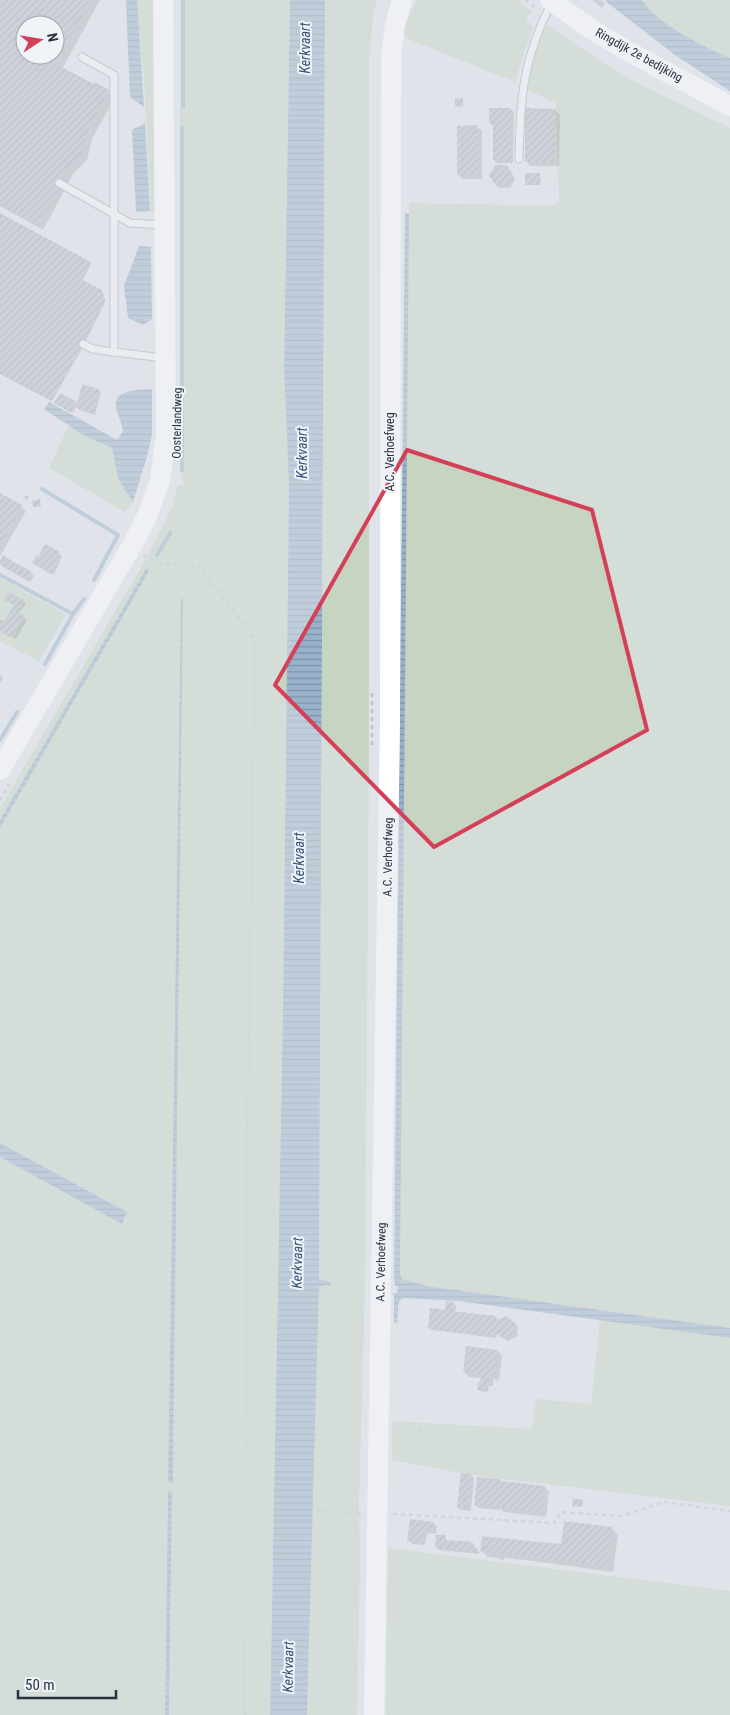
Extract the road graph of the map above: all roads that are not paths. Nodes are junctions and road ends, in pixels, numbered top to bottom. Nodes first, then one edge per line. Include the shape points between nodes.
1 (163, 0) edge
2 (402, 0) edge
3 (552, 1) edge
4 (82, 57) dead end
5 (730, 106) edge
6 (519, 159) dead end
7 (59, 183) dead end
8 (114, 214) junction
9 (165, 225) junction
10 (83, 344) dead end
11 (114, 352) junction
12 (166, 358) junction
13 (5, 777) edge
14 (374, 1715) edge

1 - 9 street, Oosterlandweg
2 - 14 street, A.C. Verhoefweg via 391,56 390,721
3 - 5 street, Ringdijk 2e bedijking via 624,49
3 - 6 lane via 527,67 520,109
4 - 8 lane via 114,75
7 - 8 lane
8 - 9 lane via 130,223
8 - 11 lane
9 - 12 street, Oosterlandweg
10 - 11 lane
11 - 12 lane
12 - 13 street, Oosterlandweg via 166,435 160,480 140,552

